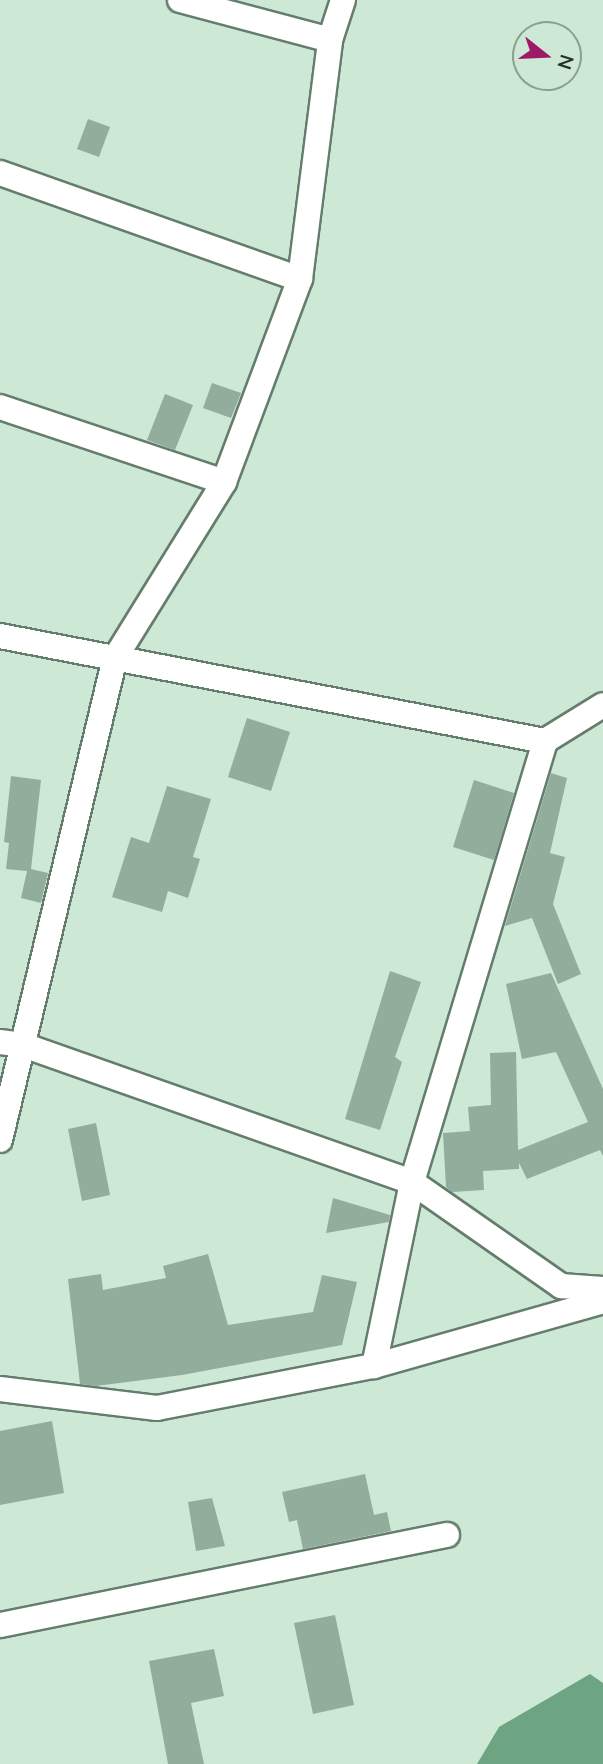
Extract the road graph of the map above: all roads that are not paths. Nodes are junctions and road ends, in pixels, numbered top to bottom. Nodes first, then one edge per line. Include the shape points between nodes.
1 (180, 0) edge
2 (343, 0) edge
3 (330, 40) junction
4 (0, 173) edge
5 (300, 279) junction
6 (0, 407) edge
7 (224, 482) junction
8 (0, 636) edge
9 (115, 659) junction
10 (603, 705) edge
11 (545, 741) junction
12 (11, 1044) edge
13 (0, 1140) edge
14 (412, 1182) junction
15 (603, 1289) edge
16 (603, 1301) edge
17 (374, 1366) junction
18 (0, 1388) edge
19 (447, 1535) dead end
20 (0, 1625) edge

1 - 3 street
2 - 3 street
3 - 5 street
4 - 5 street
5 - 7 street
6 - 7 street
7 - 9 street
8 - 9 street
9 - 11 street
9 - 12 street
10 - 11 street
11 - 14 street
12 - 13 street
12 - 14 street
14 - 15 street via 561,1286
14 - 17 street
16 - 17 street
17 - 18 street via 157,1408
19 - 20 street

